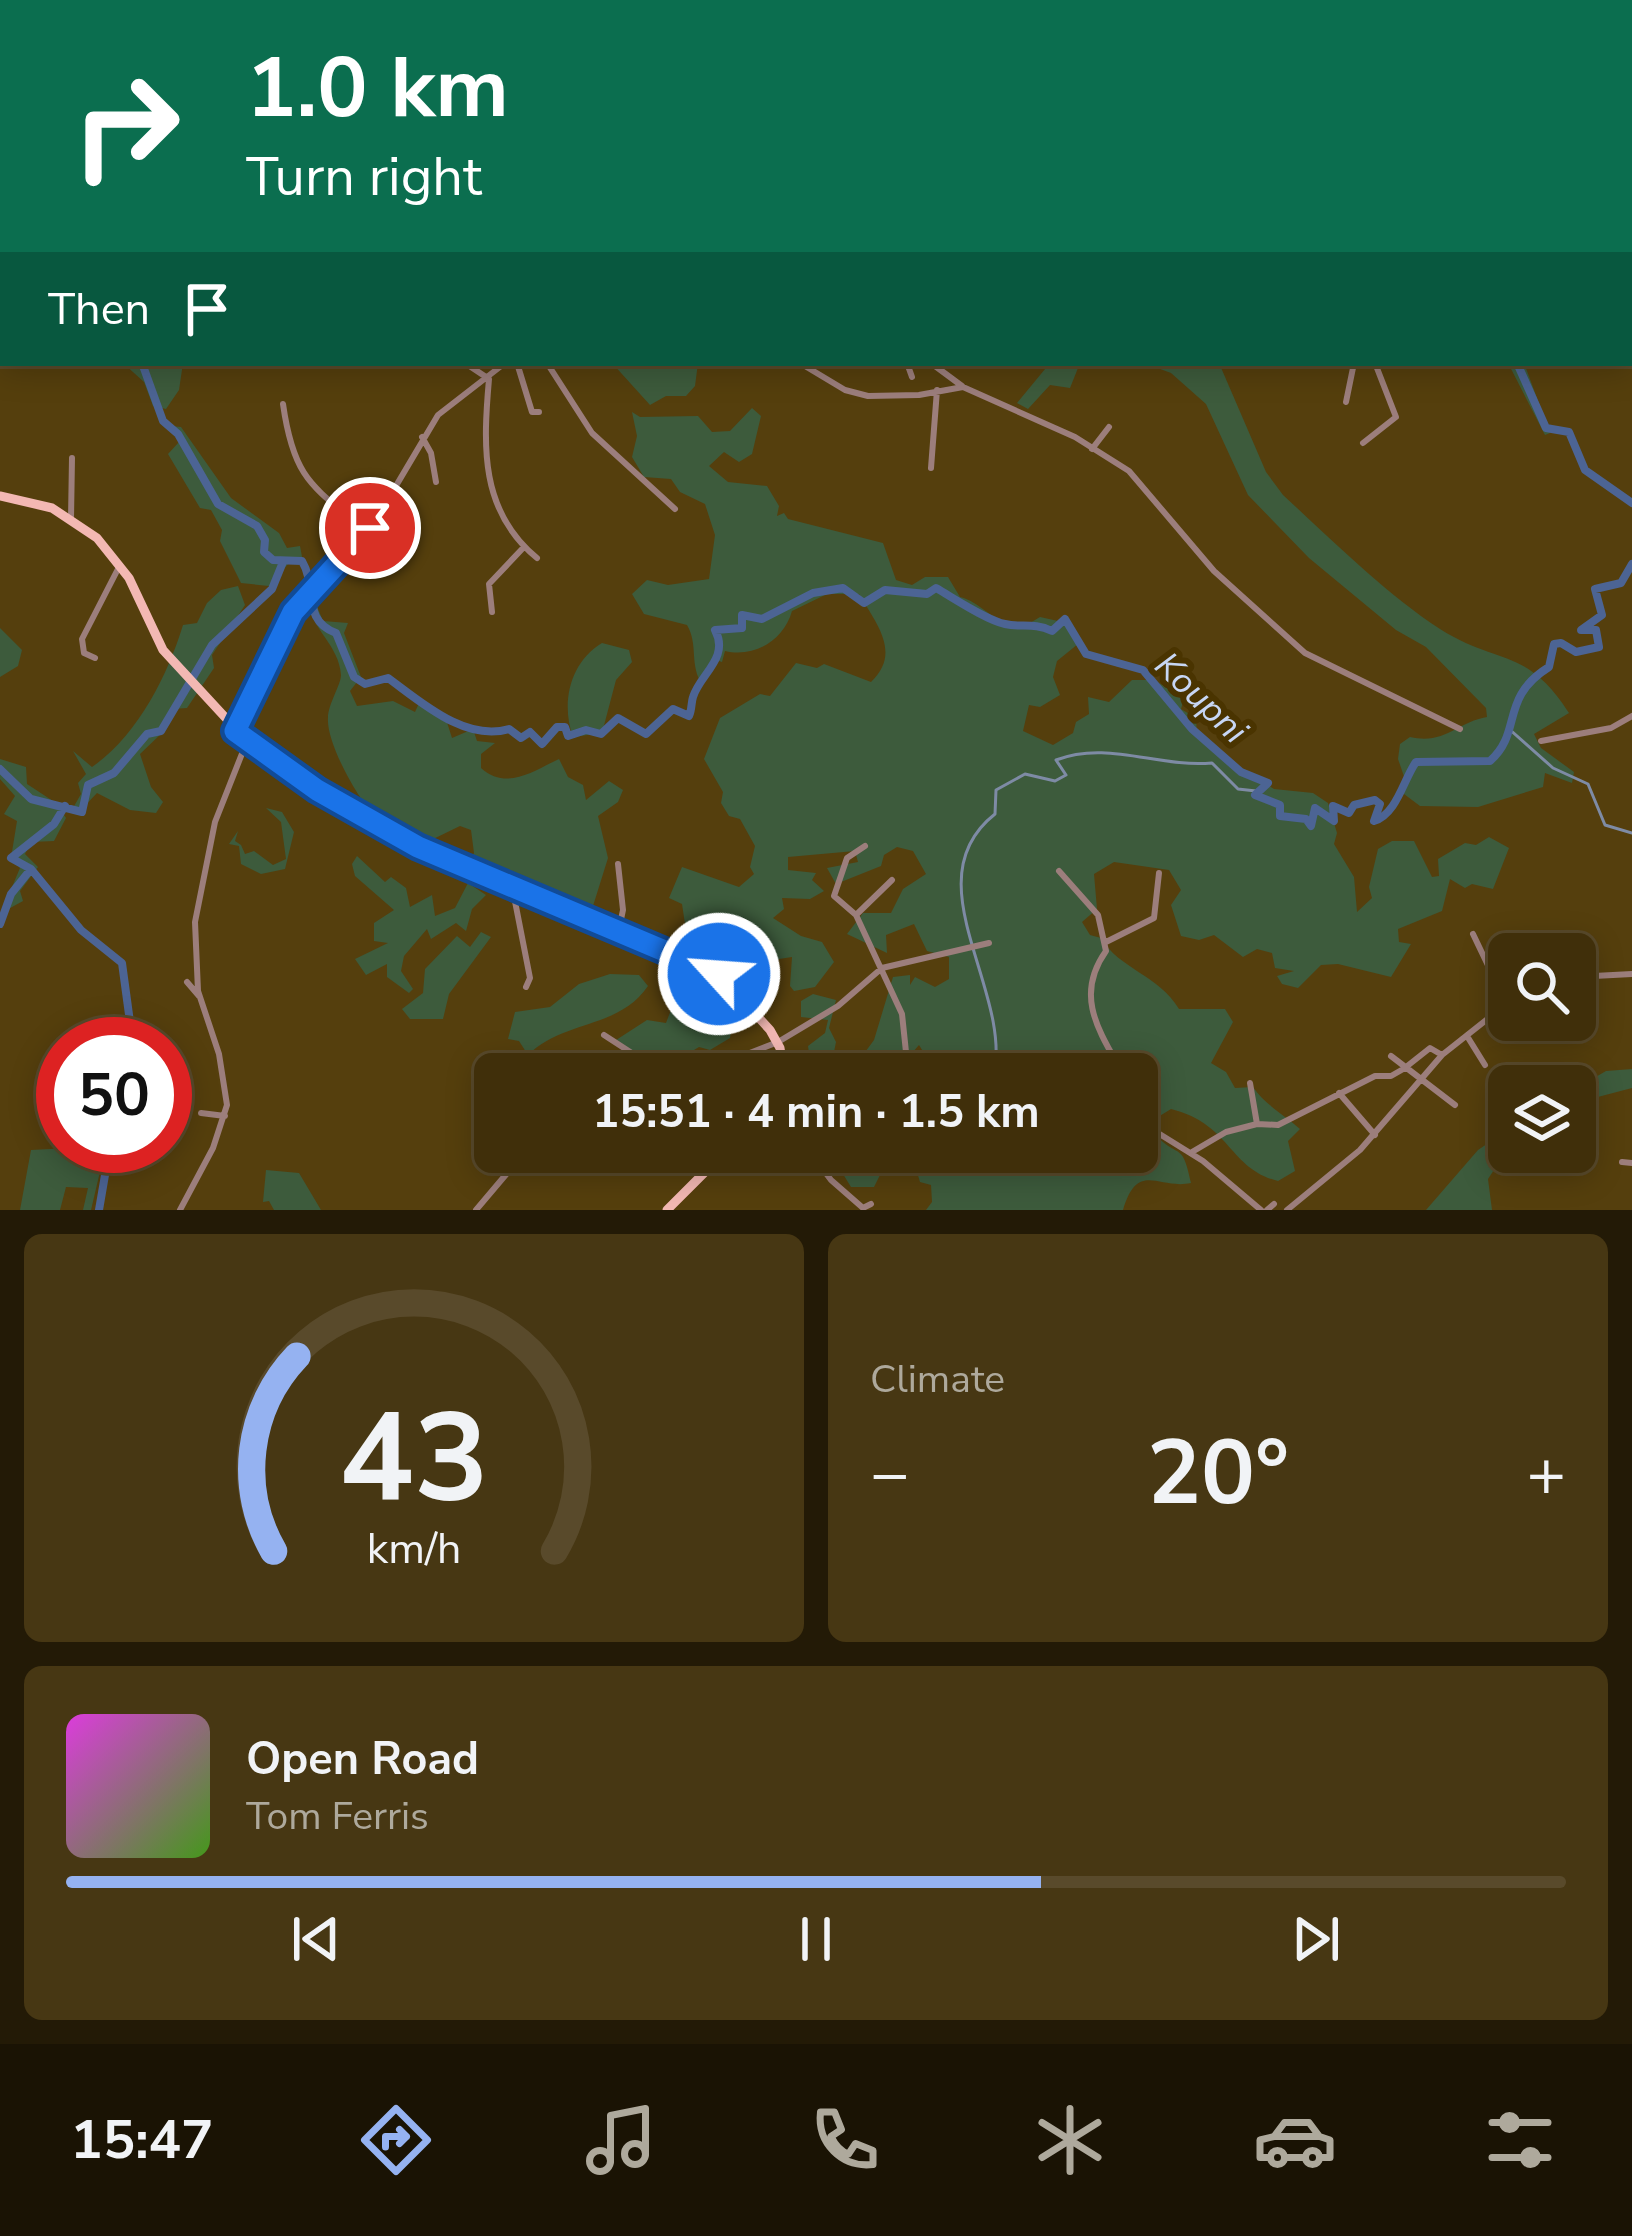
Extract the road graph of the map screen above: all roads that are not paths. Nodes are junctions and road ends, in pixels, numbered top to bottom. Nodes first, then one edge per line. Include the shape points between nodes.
1 (470, 366) edge
2 (494, 366) edge
3 (519, 366) edge
4 (549, 366) edge
5 (806, 366) edge
6 (909, 366) edge
7 (935, 366) edge
8 (1353, 366) edge
9 (1376, 366) edge
10 (486, 375) junction
11 (912, 377) dead end
12 (963, 387) junction
13 (937, 390) junction
14 (1346, 402) dead end
15 (284, 404) dead end
16 (539, 412) dead end
17 (1109, 427) dead end
18 (422, 437) junction
19 (1363, 442) dead end
20 (1092, 449) junction
21 (72, 458) dead end
22 (931, 468) dead end
23 (436, 482) dead end
24 (0, 496) edge
25 (675, 509) dead end
26 (71, 519) junction
27 (367, 532) junction
28 (524, 548) junction
29 (537, 558) dead end
30 (120, 565) junction
31 (492, 612) dead end
32 (95, 658) dead end
33 (1632, 716) edge
34 (1460, 730) dead end
35 (235, 731) junction
36 (247, 741) junction
37 (1541, 741) dead end
38 (865, 845) dead end
39 (618, 864) dead end
40 (1059, 871) dead end
41 (1159, 873) dead end
42 (892, 880) dead end
43 (512, 886) junction
44 (856, 915) junction
45 (619, 929) junction
46 (1473, 934) dead end
47 (1106, 942) junction
48 (989, 943) dead end
49 (1488, 964) edge
50 (882, 968) junction
51 (1632, 974) edge
52 (1596, 975) edge
53 (188, 982) dead end
54 (526, 987) dead end
55 (199, 996) junction
56 (1488, 1019) edge
57 (604, 1035) dead end
58 (1467, 1036) junction
59 (778, 1042) junction
60 (906, 1052) dead end
61 (637, 1053) edge
62 (749, 1053) edge
63 (780, 1053) edge
64 (1114, 1053) edge
65 (1442, 1054) junction
66 (1391, 1056) dead end
67 (1485, 1065) dead end
68 (1406, 1067) junction
69 (1420, 1077) junction
70 (1250, 1083) dead end
71 (1339, 1093) junction
72 (1455, 1105) dead end
73 (201, 1113) dead end
74 (225, 1116) junction
75 (1257, 1124) junction
76 (1158, 1133) edge
77 (1375, 1135) junction
78 (1192, 1153) junction
79 (1622, 1162) dead end
80 (1632, 1163) edge
81 (507, 1173) edge
82 (704, 1173) edge
83 (826, 1173) edge
84 (871, 1204) dead end
85 (1267, 1208) edge
86 (180, 1210) edge
87 (476, 1210) edge
88 (667, 1210) edge
89 (1287, 1210) edge

1 - 10 street
2 - 10 street
3 - 16 street via 532,412
4 - 25 street via 584,424
5 - 13 street via 858,394
6 - 11 street
7 - 12 street
8 - 14 street
9 - 19 street via 1396,417
10 - 18 street
10 - 28 street via 489,489
12 - 13 street
12 - 20 street
13 - 22 street
15 - 27 street via 310,487
17 - 20 street
18 - 23 street
18 - 27 street
20 - 34 street via 1129,471 1214,571 1305,652
21 - 26 street
24 - 26 main road
26 - 30 main road
27 - 35 street via 278,636
28 - 29 street
28 - 31 street via 489,584
30 - 32 street via 82,639
30 - 35 main road via 158,642
33 - 37 street via 1611,728
35 - 36 main road
36 - 43 main road via 377,826
36 - 55 street via 215,822 197,904
38 - 44 street via 847,858 834,896
39 - 45 street
40 - 47 street via 1098,915
41 - 47 street via 1154,918
42 - 44 street
43 - 45 main road
43 - 54 street
44 - 50 street
45 - 59 main road via 719,974
46 - 49 street
47 - 64 street via 1089,1001
48 - 50 street
50 - 59 street
50 - 60 street via 902,1014
51 - 52 street
53 - 55 street
55 - 74 street via 222,1067
56 - 58 street
57 - 61 street
58 - 65 street
58 - 67 street
59 - 62 street
59 - 63 main road
65 - 68 street via 1430,1048
65 - 69 street
66 - 68 street
68 - 69 street
68 - 71 street
69 - 72 street
69 - 77 street
70 - 75 street
71 - 75 street via 1279,1125
71 - 77 street
73 - 74 street
74 - 86 street
75 - 78 street
76 - 78 street
77 - 89 street
78 - 85 street
79 - 80 street
81 - 87 street
82 - 88 main road
83 - 84 street via 863,1208

